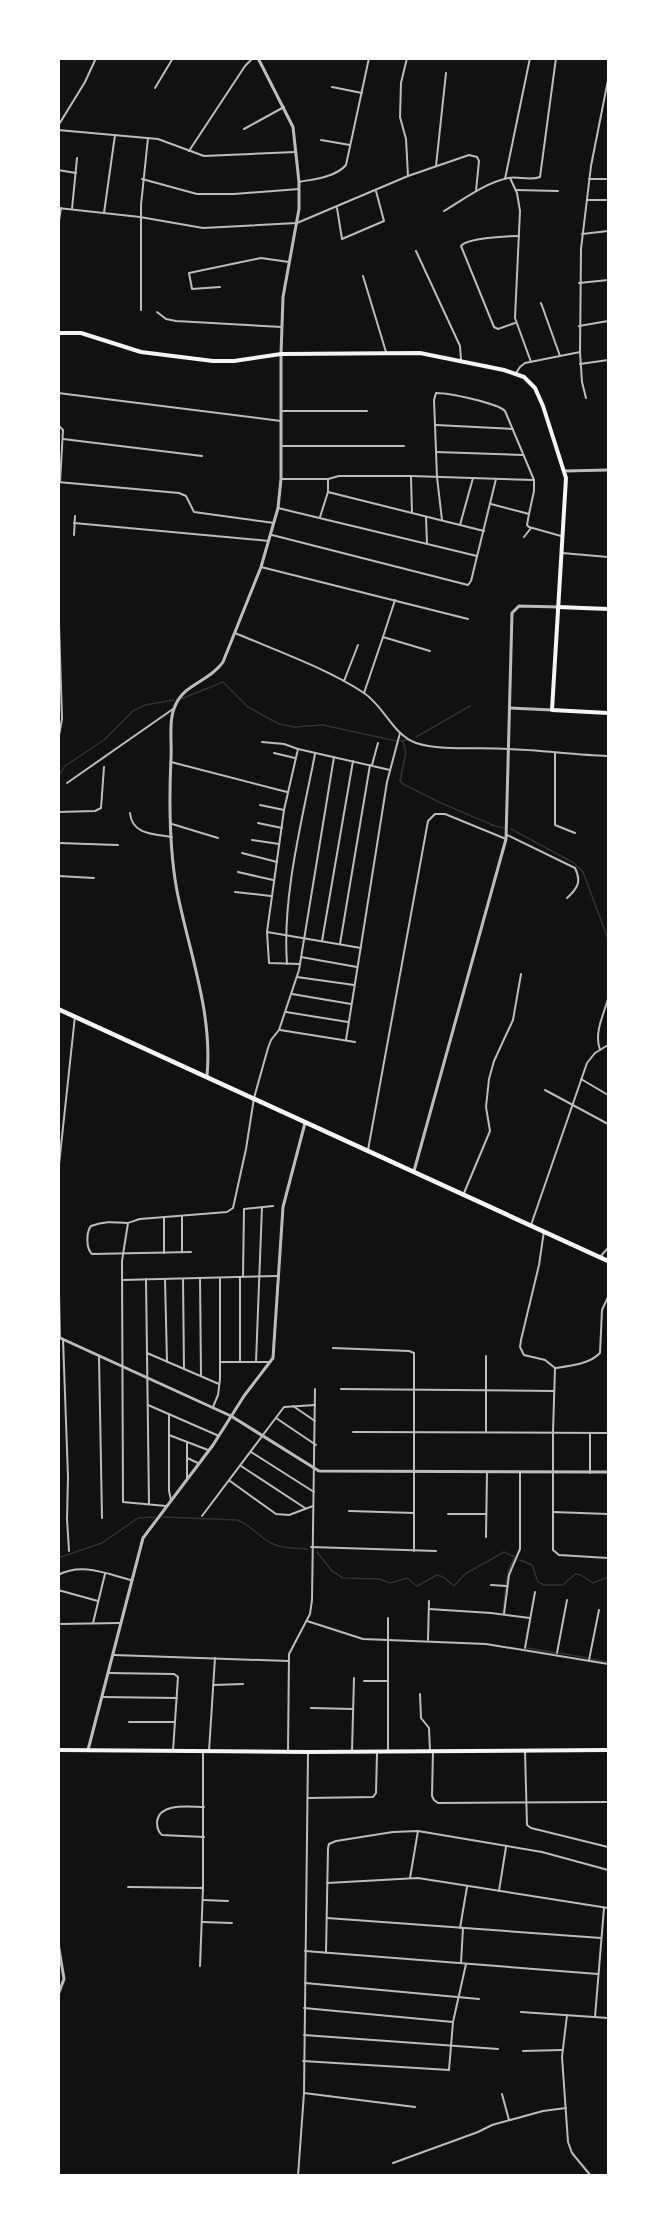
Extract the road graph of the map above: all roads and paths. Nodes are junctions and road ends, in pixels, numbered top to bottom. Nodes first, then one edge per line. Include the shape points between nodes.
1 (96, 58) edge
2 (173, 58) edge
3 (253, 58) edge
4 (258, 58) edge
5 (369, 58) edge
6 (407, 58) edge
7 (530, 58) edge
8 (556, 58) edge
9 (446, 73) dead end
10 (609, 80) edge
11 (332, 87) dead end
12 (155, 88) dead end
13 (362, 93) junction
14 (284, 107) junction
15 (58, 128) edge
16 (244, 129) dead end
17 (115, 135) junction
18 (148, 138) junction
19 (321, 140) dead end
20 (351, 145) junction
21 (189, 151) junction
22 (296, 152) junction
23 (77, 158) dead end
24 (436, 166) junction
25 (58, 170) edge
26 (75, 172) junction
27 (408, 176) junction
28 (510, 178) junction
29 (142, 179) junction
30 (505, 179) junction
31 (589, 179) junction
32 (609, 179) edge
33 (298, 182) junction
34 (299, 189) junction
35 (516, 190) junction
36 (376, 191) junction
37 (476, 192) junction
38 (558, 192) dead end
39 (587, 200) junction
40 (609, 200) edge
41 (337, 207) junction
42 (60, 208) edge
43 (72, 210) junction
44 (444, 211) dead end
45 (104, 214) junction
46 (140, 217) junction
47 (297, 223) junction
48 (58, 226) edge
49 (609, 231) edge
50 (582, 234) junction
51 (519, 236) junction
52 (416, 251) dead end
53 (289, 262) junction
54 (363, 276) dead end
55 (609, 280) edge
56 (579, 283) junction
57 (220, 287) dead end
58 (541, 303) dead end
59 (141, 310) dead end
60 (157, 312) dead end
61 (609, 321) edge
62 (515, 323) junction
63 (579, 326) junction
64 (282, 327) junction
65 (58, 333) edge
66 (386, 352) junction
67 (579, 352) junction
68 (281, 354) junction
69 (560, 356) junction
70 (461, 360) junction
71 (609, 360) edge
72 (531, 362) junction
73 (580, 364) junction
74 (516, 373) junction
75 (58, 393) edge
76 (586, 398) dead end
77 (281, 411) junction
78 (367, 411) dead end
79 (281, 421) junction
80 (58, 425) edge
81 (435, 425) junction
82 (513, 429) junction
83 (63, 439) junction
84 (281, 446) junction
85 (404, 446) dead end
86 (436, 452) junction
87 (524, 455) junction
88 (202, 456) dead end
89 (609, 470) edge
90 (565, 471) junction
91 (411, 476) junction
92 (437, 477) junction
93 (473, 478) junction
94 (281, 479) junction
95 (328, 479) junction
96 (496, 479) junction
97 (534, 480) junction
98 (59, 482) edge
99 (328, 492) junction
100 (491, 504) junction
101 (278, 508) junction
102 (412, 513) junction
103 (529, 514) junction
104 (75, 516) dead end
105 (320, 517) junction
106 (426, 517) junction
107 (442, 520) junction
108 (74, 523) junction
109 (275, 524) junction
110 (460, 525) junction
111 (531, 528) junction
112 (484, 531) junction
113 (74, 535) dead end
114 (272, 535) junction
115 (524, 537) dead end
116 (564, 537) junction
117 (270, 542) junction
118 (427, 544) junction
119 (562, 553) junction
120 (478, 556) junction
121 (609, 557) edge
122 (261, 567) junction
123 (58, 593) edge
124 (395, 600) junction
125 (558, 607) junction
126 (609, 609) edge
127 (59, 611) edge
128 (468, 619) dead end
129 (235, 633) junction
130 (383, 637) junction
131 (59, 644) edge
132 (358, 645) dead end
133 (430, 651) dead end
134 (344, 682) junction
135 (364, 693) junction
136 (510, 708) junction
137 (173, 709) junction
138 (552, 710) junction
139 (60, 713) edge
140 (609, 713) edge
141 (400, 733) junction
142 (58, 741) edge
143 (262, 742) dead end
144 (378, 743) dead end
145 (298, 749) junction
146 (509, 749) junction
147 (274, 753) dead end
148 (316, 753) junction
149 (555, 753) junction
150 (609, 756) edge
151 (334, 757) junction
152 (295, 758) junction
153 (353, 761) junction
154 (171, 762) junction
155 (371, 765) junction
156 (104, 767) dead end
157 (390, 770) junction
158 (67, 783) dead end
159 (288, 792) junction
160 (260, 805) dead end
161 (284, 810) junction
162 (58, 812) edge
163 (130, 813) dead end
164 (258, 823) dead end
165 (172, 824) junction
166 (282, 828) junction
167 (575, 833) dead end
168 (172, 837) junction
169 (507, 837) junction
170 (218, 838) dead end
171 (252, 840) dead end
172 (58, 843) edge
173 (280, 844) junction
174 (118, 845) dead end
175 (242, 854) dead end
176 (277, 862) junction
177 (238, 872) dead end
178 (58, 876) edge
179 (94, 878) dead end
180 (274, 880) junction
181 (235, 892) dead end
182 (272, 896) junction
183 (567, 898) dead end
184 (267, 932) junction
185 (285, 935) junction
186 (303, 938) junction
187 (322, 942) junction
188 (340, 944) junction
189 (361, 948) junction
190 (301, 957) junction
191 (287, 964) junction
192 (300, 964) junction
193 (357, 967) junction
194 (521, 974) dead end
195 (297, 977) junction
196 (354, 985) junction
197 (291, 994) junction
198 (609, 999) edge
199 (351, 1004) junction
200 (58, 1009) edge
201 (286, 1012) junction
202 (75, 1016) junction
203 (349, 1022) junction
204 (279, 1030) junction
205 (346, 1040) junction
206 (355, 1042) dead end
207 (609, 1045) edge
208 (600, 1050) junction
209 (207, 1076) junction
210 (581, 1079) junction
211 (545, 1090) dead end
212 (608, 1093) edge
213 (254, 1098) junction
214 (572, 1106) junction
215 (306, 1121) junction
216 (609, 1124) edge
217 (368, 1150) junction
218 (414, 1171) junction
219 (58, 1174) edge
220 (464, 1193) junction
221 (273, 1206) dead end
222 (262, 1207) junction
223 (182, 1216) junction
224 (164, 1217) junction
225 (128, 1223) junction
226 (531, 1225) junction
227 (544, 1231) junction
228 (609, 1248) edge
229 (58, 1249) edge
230 (182, 1252) junction
231 (191, 1252) dead end
232 (164, 1253) junction
233 (123, 1254) junction
234 (600, 1257) junction
235 (609, 1261) edge
236 (279, 1276) junction
237 (241, 1277) junction
238 (258, 1277) junction
239 (183, 1278) junction
240 (200, 1278) junction
241 (220, 1278) junction
242 (165, 1279) junction
243 (122, 1280) junction
244 (146, 1280) junction
245 (609, 1297) edge
246 (61, 1338) edge
247 (333, 1348) dead end
248 (147, 1353) junction
249 (486, 1356) dead end
250 (99, 1357) junction
251 (167, 1362) junction
252 (221, 1362) junction
253 (240, 1362) junction
254 (256, 1362) junction
255 (271, 1362) junction
256 (123, 1368) junction
257 (555, 1368) junction
258 (184, 1369) junction
259 (201, 1376) junction
260 (148, 1379) junction
261 (220, 1384) junction
262 (315, 1389) dead end
263 (342, 1389) dead end
264 (415, 1390) junction
265 (486, 1391) junction
266 (554, 1391) junction
267 (148, 1405) junction
268 (292, 1406) junction
269 (315, 1406) junction
270 (213, 1407) junction
271 (169, 1414) junction
272 (231, 1416) junction
273 (276, 1418) junction
274 (315, 1422) junction
275 (353, 1432) dead end
276 (415, 1432) junction
277 (486, 1432) junction
278 (553, 1432) junction
279 (609, 1433) edge
280 (590, 1434) junction
281 (169, 1435) junction
282 (219, 1436) junction
283 (263, 1436) junction
284 (188, 1442) junction
285 (316, 1445) junction
286 (208, 1451) junction
287 (250, 1452) junction
288 (187, 1458) junction
289 (199, 1464) junction
290 (241, 1466) junction
291 (315, 1470) junction
292 (414, 1472) junction
293 (487, 1472) junction
294 (609, 1472) edge
295 (520, 1473) junction
296 (553, 1473) junction
297 (590, 1473) junction
298 (187, 1478) junction
299 (230, 1481) junction
300 (314, 1492) junction
301 (171, 1500) junction
302 (149, 1504) junction
303 (166, 1506) junction
304 (314, 1506) junction
305 (305, 1508) junction
306 (349, 1511) dead end
307 (553, 1512) junction
308 (414, 1513) junction
309 (448, 1514) dead end
310 (486, 1514) junction
311 (609, 1514) edge
312 (202, 1516) dead end
313 (102, 1518) dead end
314 (486, 1537) dead end
315 (312, 1547) junction
316 (69, 1551) dead end
317 (414, 1551) junction
318 (436, 1551) dead end
319 (609, 1558) edge
320 (106, 1573) junction
321 (58, 1575) edge
322 (131, 1580) junction
323 (491, 1585) dead end
324 (507, 1586) junction
325 (58, 1590) edge
326 (535, 1592) dead end
327 (567, 1600) dead end
328 (98, 1601) junction
329 (429, 1601) dead end
330 (429, 1609) junction
331 (599, 1610) dead end
332 (504, 1614) junction
333 (388, 1618) dead end
334 (531, 1618) junction
335 (307, 1621) junction
336 (93, 1623) junction
337 (120, 1623) junction
338 (58, 1624) edge
339 (388, 1641) junction
340 (428, 1641) junction
341 (525, 1649) junction
342 (557, 1654) junction
343 (112, 1655) junction
344 (215, 1658) junction
345 (588, 1660) junction
346 (288, 1661) junction
347 (609, 1664) edge
348 (108, 1673) junction
349 (354, 1678) dead end
350 (364, 1681) dead end
351 (388, 1681) junction
352 (243, 1684) dead end
353 (213, 1685) junction
354 (420, 1694) dead end
355 (102, 1697) junction
356 (177, 1698) junction
357 (311, 1708) dead end
358 (353, 1709) junction
359 (129, 1722) dead end
360 (175, 1722) junction
361 (58, 1750) edge
362 (88, 1750) junction
363 (609, 1750) edge
364 (173, 1751) junction
365 (203, 1751) junction
366 (209, 1751) junction
367 (376, 1751) junction
368 (388, 1751) junction
369 (432, 1751) junction
370 (525, 1751) junction
371 (288, 1752) junction
372 (308, 1752) junction
373 (352, 1752) junction
374 (308, 1798) junction
375 (609, 1802) edge
376 (525, 1803) junction
377 (204, 1807) junction
378 (418, 1831) junction
379 (204, 1837) junction
380 (506, 1847) junction
381 (609, 1847) edge
382 (609, 1870) edge
383 (410, 1878) junction
384 (327, 1883) junction
385 (128, 1887) dead end
386 (466, 1887) junction
387 (203, 1888) junction
388 (499, 1891) junction
389 (203, 1900) junction
390 (228, 1901) dead end
391 (604, 1908) junction
392 (609, 1908) edge
393 (327, 1918) junction
394 (202, 1922) junction
395 (232, 1923) dead end
396 (462, 1928) junction
397 (601, 1938) junction
398 (58, 1943) edge
399 (305, 1952) junction
400 (326, 1953) junction
401 (461, 1963) junction
402 (466, 1964) junction
403 (200, 1965) dead end
404 (598, 1974) junction
405 (305, 1983) junction
406 (58, 1995) edge
407 (458, 1997) junction
408 (479, 1999) dead end
409 (304, 2008) junction
410 (521, 2012) dead end
411 (567, 2015) junction
412 (595, 2017) junction
413 (609, 2018) edge
414 (453, 2022) junction
415 (304, 2035) junction
416 (450, 2046) junction
417 (498, 2049) dead end
418 (563, 2050) junction
419 (523, 2051) dead end
420 (303, 2061) junction
421 (304, 2093) junction
422 (502, 2094) dead end
423 (415, 2107) dead end
424 (566, 2108) junction
425 (509, 2120) junction
426 (393, 2163) dead end
427 (298, 2175) edge
428 (591, 2175) edge

1 - 15 street
2 - 12 street
3 - 21 street
4 - 14 street
5 - 13 street
6 - 27 street via 401,83 400,117
7 - 30 street
8 - 28 street via 540,177
9 - 24 street
10 - 31 street
11 - 13 street
13 - 20 street
14 - 16 street
14 - 22 street via 293,127
15 - 17 street
17 - 18 street
17 - 45 street
18 - 21 street
18 - 29 street
19 - 20 street
20 - 33 street via 343,168
21 - 22 street via 209,156
22 - 33 street
23 - 26 street
24 - 27 street
24 - 37 street via 461,157 477,157
25 - 26 street
26 - 43 street
27 - 36 street
28 - 30 street
28 - 35 street
29 - 34 street via 197,194
29 - 46 street
30 - 37 street
31 - 32 street
31 - 39 street
33 - 34 street
34 - 47 street
35 - 38 street
35 - 51 street
36 - 41 street
36 - 41 street via 384,221 342,239
37 - 44 street
39 - 40 street
39 - 50 street
41 - 47 street
42 - 43 street
42 - 48 street
43 - 45 street
45 - 46 street
46 - 47 street via 203,228
46 - 59 street
47 - 53 street
49 - 50 street
50 - 56 street
51 - 62 street
51 - 62 street via 500,236 461,246 494,327
52 - 70 street via 460,346
53 - 57 street via 261,258 189,273 192,289
53 - 64 street
54 - 66 street
55 - 56 street
56 - 63 street
58 - 69 street
60 - 64 street via 176,321
61 - 63 street
62 - 72 street
63 - 67 street
64 - 68 street
65 - 68 main road via 89,335 141,352 193,359 225,362
66 - 68 main road
66 - 70 main road
67 - 69 street
67 - 73 street
68 - 77 street
69 - 72 street
70 - 74 main road
71 - 73 street
72 - 74 street
73 - 76 street
74 - 90 main road via 530,382 540,398
75 - 79 street
77 - 78 street
77 - 79 street
79 - 84 street
80 - 83 street via 62,427
81 - 82 street
81 - 82 street via 434,397 438,392 502,408
81 - 86 street
82 - 87 street
83 - 88 street
83 - 98 street
84 - 85 street
84 - 94 street
86 - 87 street
86 - 92 street
87 - 97 street
89 - 90 street
90 - 116 main road
91 - 92 street
91 - 95 street
91 - 102 street
92 - 93 street
92 - 107 street
93 - 96 street
93 - 110 street
94 - 95 street
94 - 101 street
95 - 99 street
96 - 97 street
96 - 100 street
97 - 103 street
98 - 109 street via 179,493 186,496 194,512
99 - 102 street
99 - 105 street
100 - 103 street
100 - 112 street
101 - 105 street
101 - 109 street
102 - 106 street
103 - 111 street via 527,525
104 - 108 street
105 - 118 street
106 - 107 street
106 - 118 street
107 - 110 street
108 - 113 street
108 - 117 street
109 - 114 street
110 - 112 street
111 - 115 street
111 - 116 street
112 - 120 street
114 - 117 street
114 - 120 street via 466,585 471,581
116 - 119 main road
117 - 122 street
118 - 120 street
119 - 121 street
119 - 125 main road
122 - 124 street
122 - 129 street
123 - 127 street
124 - 128 street
124 - 130 street
125 - 126 main road
125 - 136 street via 519,606 513,610
125 - 138 main road
127 - 131 street
129 - 134 street
129 - 137 street via 220,667 182,695
130 - 133 street
130 - 135 street
131 - 139 street
132 - 134 street
134 - 135 street
135 - 141 street
136 - 138 street
136 - 146 street
137 - 154 street
137 - 158 street
138 - 140 main road
139 - 142 street
141 - 146 street via 431,746
141 - 157 street
143 - 145 street
144 - 155 street
145 - 148 street
145 - 152 street
146 - 149 street
146 - 169 street
147 - 152 street
148 - 151 street
148 - 185 street
149 - 150 street
149 - 167 street via 555,825
151 - 153 street
151 - 186 street
152 - 159 street
153 - 155 street
153 - 187 street
154 - 159 street
154 - 165 street
155 - 157 street
155 - 188 street
156 - 162 street via 99,810
157 - 189 street
159 - 161 street
160 - 161 street
161 - 166 street
163 - 168 street via 136,829
164 - 166 street
165 - 168 street
165 - 170 street
166 - 173 street
168 - 209 street via 177,890 208,1030
169 - 183 street via 575,868 578,885
169 - 217 street via 445,814 435,814 428,821
169 - 218 street
171 - 173 street
172 - 174 street
173 - 176 street
175 - 176 street
176 - 180 street
177 - 180 street
178 - 179 street
180 - 182 street
181 - 182 street
182 - 184 street
184 - 185 street
184 - 191 street via 269,963
185 - 186 street
185 - 191 street
186 - 187 street
186 - 190 street
187 - 188 street
188 - 189 street
189 - 193 street
190 - 192 street
190 - 193 street
191 - 192 street
192 - 195 street
193 - 196 street
194 - 220 street via 513,1020 489,1079 486,1107 490,1131
195 - 196 street
195 - 197 street
196 - 199 street
197 - 199 street
197 - 201 street
198 - 208 street via 598,1032
199 - 203 street
200 - 202 highway
201 - 203 street
201 - 204 street
202 - 209 highway
202 - 219 street
203 - 205 street
204 - 205 street
204 - 213 street via 268,1048
205 - 206 street
207 - 208 street
208 - 210 street via 587,1063
209 - 213 highway
210 - 212 street
210 - 214 street
211 - 214 street
213 - 215 highway
213 - 223 street via 233,1208
214 - 216 street
214 - 226 street
215 - 217 highway
215 - 236 street via 283,1207
217 - 218 highway
218 - 220 highway
220 - 226 highway
221 - 222 street
222 - 237 street via 244,1209
222 - 238 street
223 - 224 street
223 - 230 street
224 - 225 street
224 - 232 street
225 - 233 street
225 - 233 street via 104,1222 88,1230 90,1253
226 - 227 highway
227 - 234 highway
227 - 257 street via 520,1347 524,1355 545,1360
228 - 234 street
229 - 246 street
230 - 231 street
230 - 232 street
232 - 233 street
233 - 243 street
234 - 235 highway
236 - 238 street
236 - 255 street via 275,1352
237 - 238 street
237 - 241 street
237 - 253 street
238 - 254 street
239 - 240 street
239 - 242 street
239 - 258 street
240 - 241 street
240 - 259 street
241 - 252 street
242 - 244 street
242 - 251 street
243 - 244 street
243 - 256 street
244 - 248 street
245 - 257 street via 602,1310 600,1353
246 - 250 street
246 - 316 street
247 - 264 street via 412,1352
248 - 251 street
248 - 260 street
249 - 265 street
250 - 256 street
250 - 313 street
251 - 258 street
252 - 253 street
252 - 261 street
253 - 254 street
254 - 255 street
255 - 272 street
256 - 260 street
256 - 302 street via 123,1502
257 - 266 street
258 - 259 street
259 - 261 street
260 - 267 street
260 - 270 street
261 - 270 street
262 - 269 street
263 - 264 street
264 - 265 street
264 - 276 street
265 - 266 street
265 - 277 street
266 - 278 street
267 - 271 street
267 - 302 street
268 - 269 street
268 - 273 street via 284,1407
268 - 274 street
269 - 274 street
270 - 272 street
271 - 281 street
271 - 282 street
272 - 282 street
272 - 283 street
273 - 283 street
273 - 285 street
274 - 285 street
275 - 276 street
276 - 277 street
276 - 292 street
277 - 278 street
278 - 280 street
278 - 296 street
279 - 280 street
280 - 297 street
281 - 284 street
281 - 301 street
282 - 286 street
283 - 287 street
283 - 291 street
284 - 286 street
284 - 288 street
285 - 291 street
286 - 289 street
287 - 290 street
287 - 300 street
288 - 289 street
288 - 298 street
289 - 298 street
290 - 299 street
290 - 305 street
291 - 292 street
291 - 300 street
292 - 293 street
292 - 308 street
293 - 295 street
293 - 310 street
294 - 297 street
295 - 296 street
295 - 324 street via 520,1549
296 - 297 street
296 - 307 street
298 - 301 street
299 - 305 street via 276,1514 289,1515
299 - 312 street
300 - 304 street
301 - 303 street
302 - 303 street
303 - 322 street via 143,1538
304 - 305 street
304 - 315 street
306 - 308 street
307 - 311 street
307 - 319 street via 556,1554
308 - 317 street
309 - 310 street
310 - 314 street
315 - 317 street
315 - 335 street via 312,1600
317 - 318 street
320 - 321 street via 87,1568
320 - 322 street
320 - 328 street
322 - 337 street
323 - 324 street
324 - 332 street
325 - 328 street
326 - 334 street
327 - 342 street
328 - 336 street
329 - 330 street
330 - 332 street
330 - 340 street
331 - 345 street
332 - 334 street
333 - 339 street
334 - 341 street
335 - 339 street via 354,1637
335 - 346 street via 290,1648
336 - 337 street
336 - 338 street
337 - 343 street
339 - 340 street
339 - 351 street
340 - 341 street
341 - 342 street
342 - 345 street
343 - 344 street
343 - 348 street
344 - 346 street
344 - 353 street
345 - 347 street
346 - 371 street
348 - 355 street
348 - 356 street via 176,1675
349 - 358 street
350 - 351 street
351 - 368 street
352 - 353 street
353 - 366 street
354 - 369 street via 421,1718 429,1728
355 - 356 street
355 - 362 street
356 - 360 street
357 - 358 street
358 - 373 street
359 - 360 street
360 - 364 street
361 - 362 main road
362 - 364 main road
363 - 370 main road
364 - 365 main road
365 - 366 main road
365 - 377 street
366 - 371 main road
367 - 368 main road
367 - 373 main road
367 - 374 street via 373,1797
368 - 369 main road
369 - 370 main road
369 - 376 street via 435,1802
370 - 376 street
371 - 372 main road
372 - 373 main road
372 - 374 street
374 - 399 street
375 - 376 street
376 - 381 street via 528,1827
377 - 379 street
377 - 379 street via 167,1809 158,1821 162,1835
378 - 380 street
378 - 383 street
378 - 384 street via 329,1844
379 - 387 street
380 - 382 street
380 - 388 street
383 - 384 street
383 - 386 street
384 - 393 street
385 - 387 street
386 - 388 street
386 - 396 street
387 - 389 street
388 - 391 street
389 - 390 street
389 - 394 street
391 - 392 street
391 - 397 street
393 - 396 street
393 - 400 street
394 - 395 street
394 - 403 street
396 - 397 street
396 - 401 street
397 - 404 street
398 - 406 street via 64,1979
399 - 400 street
399 - 405 street
400 - 401 street
401 - 402 street
402 - 404 street
402 - 407 street
404 - 412 street
405 - 407 street
405 - 409 street
407 - 408 street
407 - 414 street
409 - 414 street
409 - 415 street
410 - 411 street
411 - 412 street
411 - 418 street
412 - 413 street
414 - 416 street
415 - 416 street
415 - 420 street
416 - 417 street
416 - 420 street via 449,2070
418 - 419 street
418 - 424 street
420 - 421 street
421 - 423 street
421 - 427 street
422 - 425 street
424 - 425 street
424 - 428 street via 570,2149
425 - 426 street

